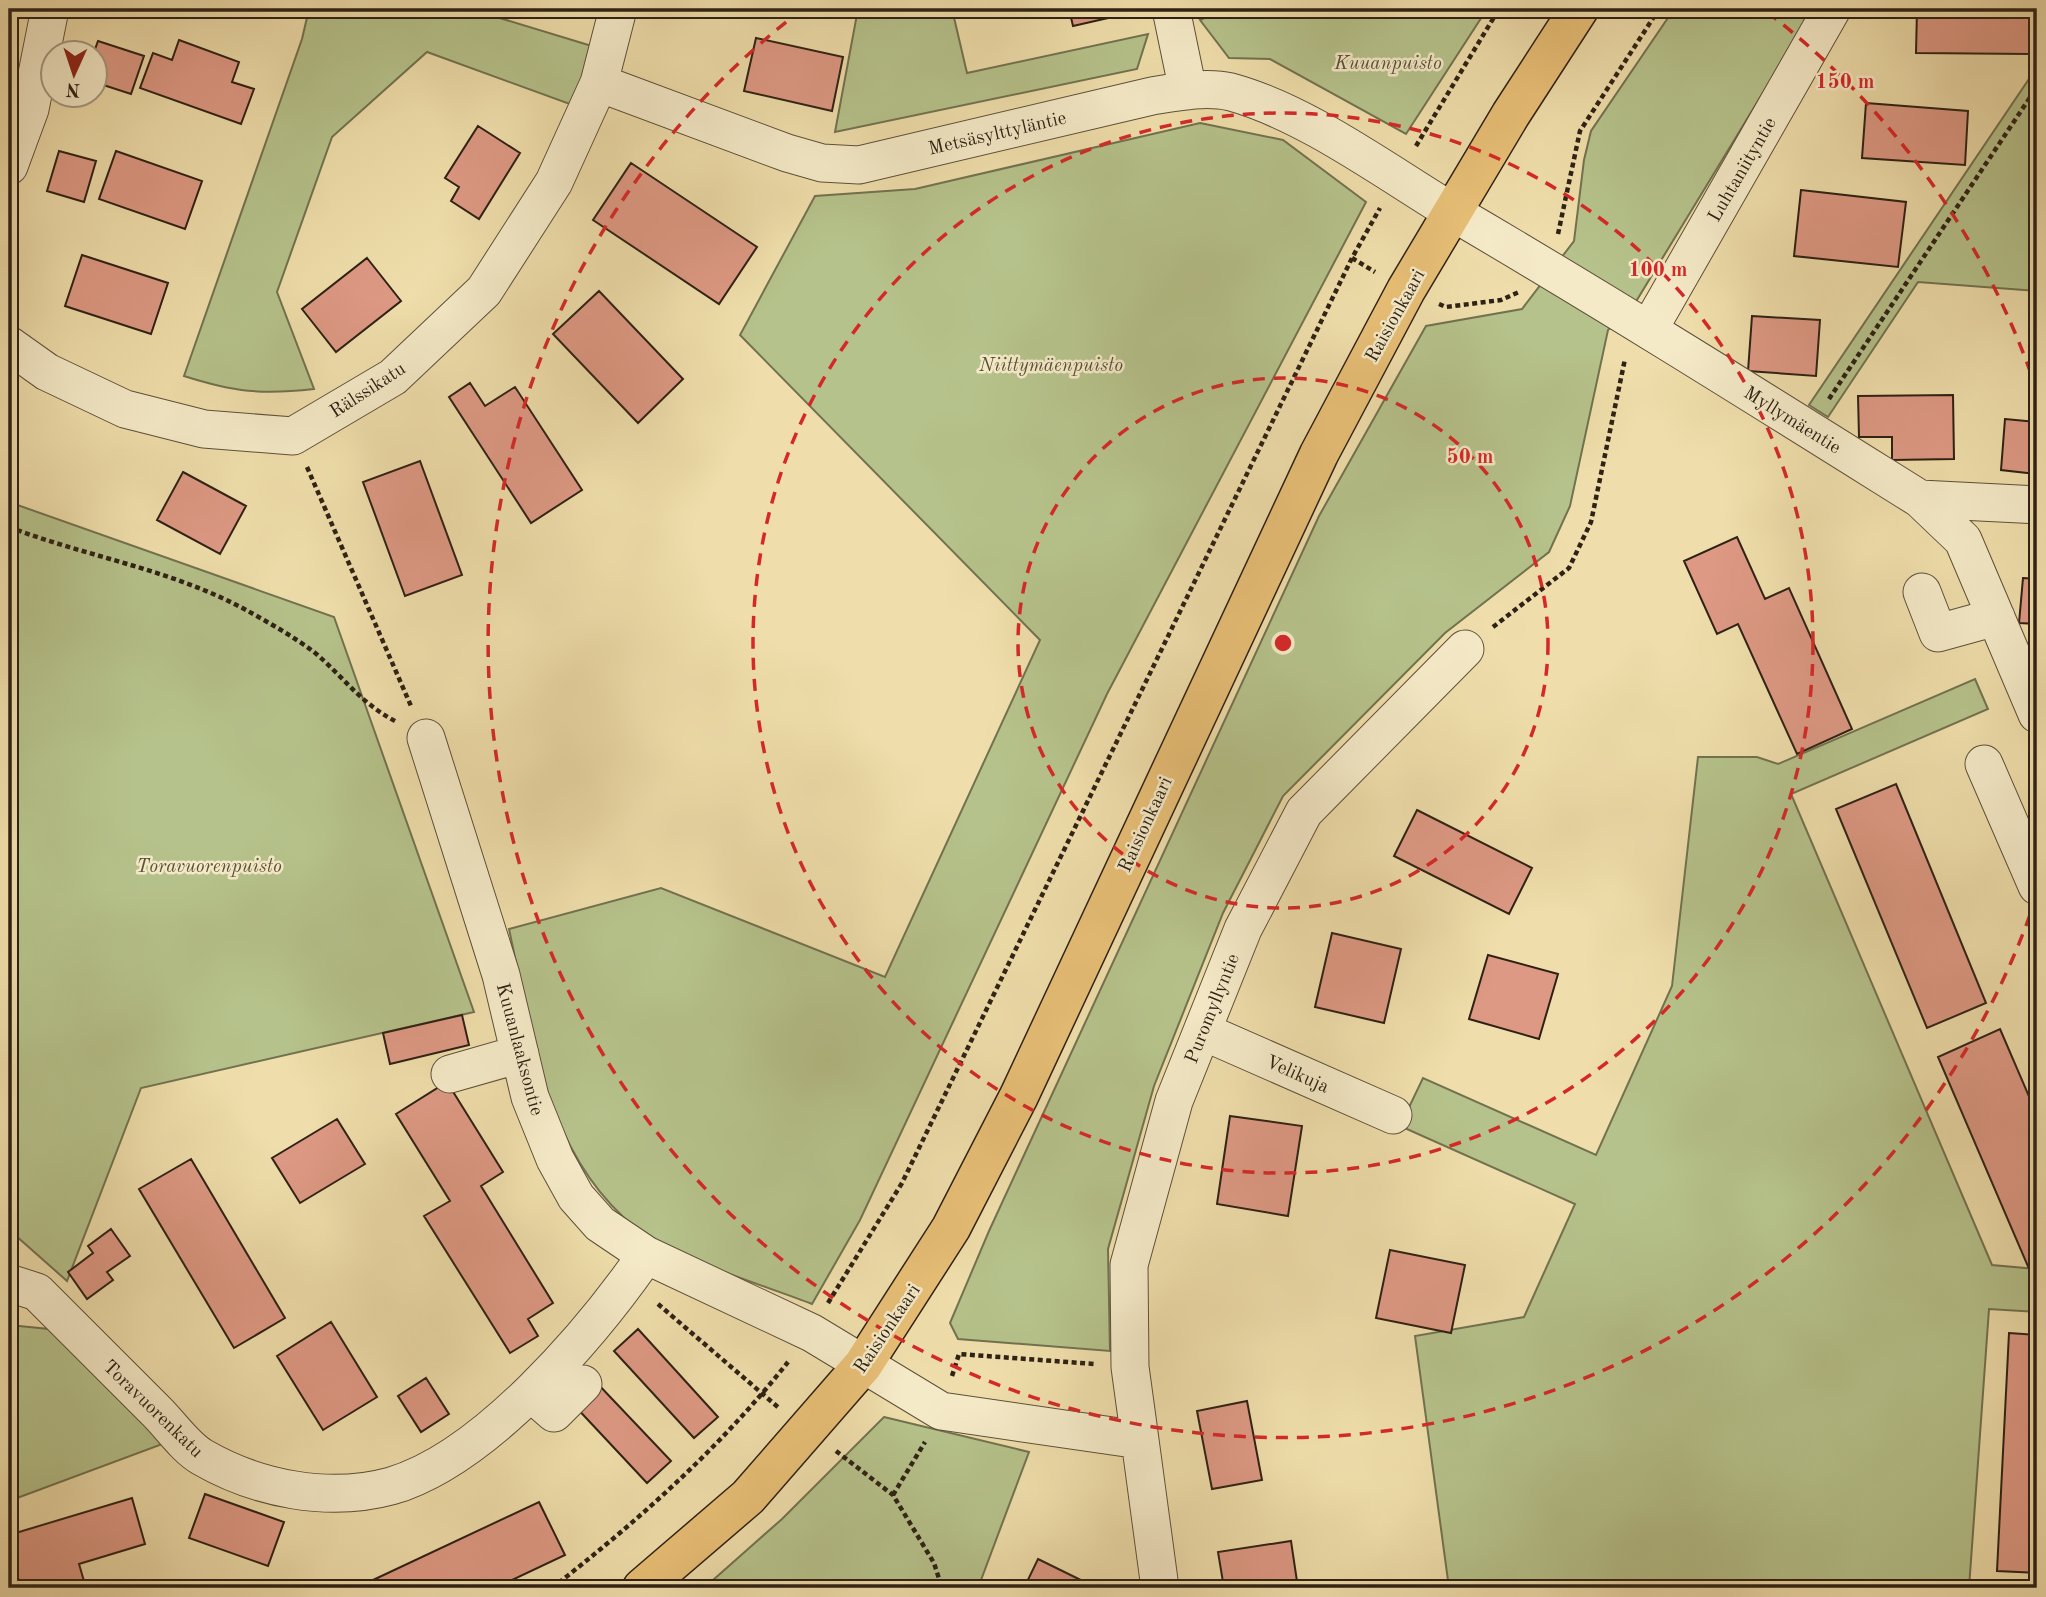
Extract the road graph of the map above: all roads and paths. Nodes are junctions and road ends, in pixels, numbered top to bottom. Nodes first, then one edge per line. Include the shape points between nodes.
1 (50, 9) edge
2 (618, 9) edge
3 (1171, 9) edge
4 (1499, 9) edge
5 (1579, 9) edge
6 (1659, 9) edge
7 (1832, 9) edge
8 (599, 83) junction
9 (2037, 87) edge
10 (1188, 91) junction
11 (19, 105) edge
12 (9, 166) edge
13 (1397, 176) junction
14 (1453, 212) junction
15 (1352, 258) junction
16 (1542, 262) junction
17 (1406, 290) junction
18 (1639, 338) junction
19 (9, 345) edge
20 (1809, 429) junction
21 (293, 436) junction
22 (1920, 499) junction
23 (2037, 505) edge
24 (9, 527) edge
25 (1922, 592) dead end
26 (1996, 617) junction
27 (1465, 649) joint
28 (2037, 714) edge
29 (426, 738) junction
30 (1984, 764) dead end
31 (2037, 886) edge
32 (1202, 1031) junction
33 (520, 1054) junction
34 (450, 1073) dead end
35 (1393, 1115) dead end
36 (646, 1255) junction
37 (9, 1283) edge
38 (811, 1333) junction
39 (863, 1365) junction
40 (583, 1384) dead end
41 (531, 1393) junction
42 (807, 1429) junction
43 (1140, 1440) junction
44 (552, 1588) edge
45 (642, 1588) edge
46 (942, 1588) edge
47 (1160, 1588) edge

1 - 11 street
2 - 8 street
3 - 10 street
4 - 13 path
5 - 14 main road, Raisionkaari
6 - 16 path via 1580,131 1562,228
7 - 18 street, Luhtaniityntie
8 - 10 street, Metsäsylttyläntie via 787,153 822,163 859,165
8 - 21 street, Rälssikatu via 554,183 484,291 393,377
9 - 20 path
10 - 13 street, Metsäsylttyläntie via 1227,91 1263,103
11 - 12 street
13 - 14 street, Metsäsylttyläntie
13 - 15 path
14 - 16 street, Myllymäentie
14 - 17 main road, Raisionkaari
15 - 17 path
15 - 38 path via 902,1184
16 - 17 path via 1526,289 1502,300 1446,307
16 - 18 street, Myllymäentie
17 - 39 main road, Raisionkaari via 1319,454 1019,1096 951,1228
18 - 20 street, Myllymäentie
18 - 27 path via 1591,522 1569,568
19 - 21 street via 47,372 125,409 204,429
20 - 22 street, Myllymäentie
21 - 29 path
22 - 23 street
22 - 26 street, Myllymäentie via 1963,540
24 - 29 path via 59,546 165,573 246,610 313,652 370,708
25 - 26 street via 1938,633
26 - 28 street, Myllymäentie
27 - 32 street, Puromyllyntie via 1304,812 1243,929
29 - 33 street, Kuuanlaaksontie via 501,975
30 - 31 street
32 - 35 street, Velikuja
32 - 43 street, Puromyllyntie via 1174,1101 1129,1265 1130,1367
33 - 34 street
33 - 36 street, Kuuanlaaksontie via 535,1109 576,1197 600,1224
36 - 38 street, Kuuanlaaksontie
36 - 41 street, Toravuorenkatu
37 - 41 street, Toravuorenkatu via 37,1292 199,1455 272,1484 304,1491 326,1495 367,1491 410,1479 508,1415
38 - 39 street, Kuuanlaaksontie
38 - 44 path via 762,1395 687,1473
39 - 42 main road, Raisionkaari
39 - 43 street via 941,1411
40 - 41 street via 554,1413
42 - 45 main road, Raisionkaari via 748,1497
42 - 46 path via 893,1495 934,1563
43 - 47 street, Puromyllyntie

